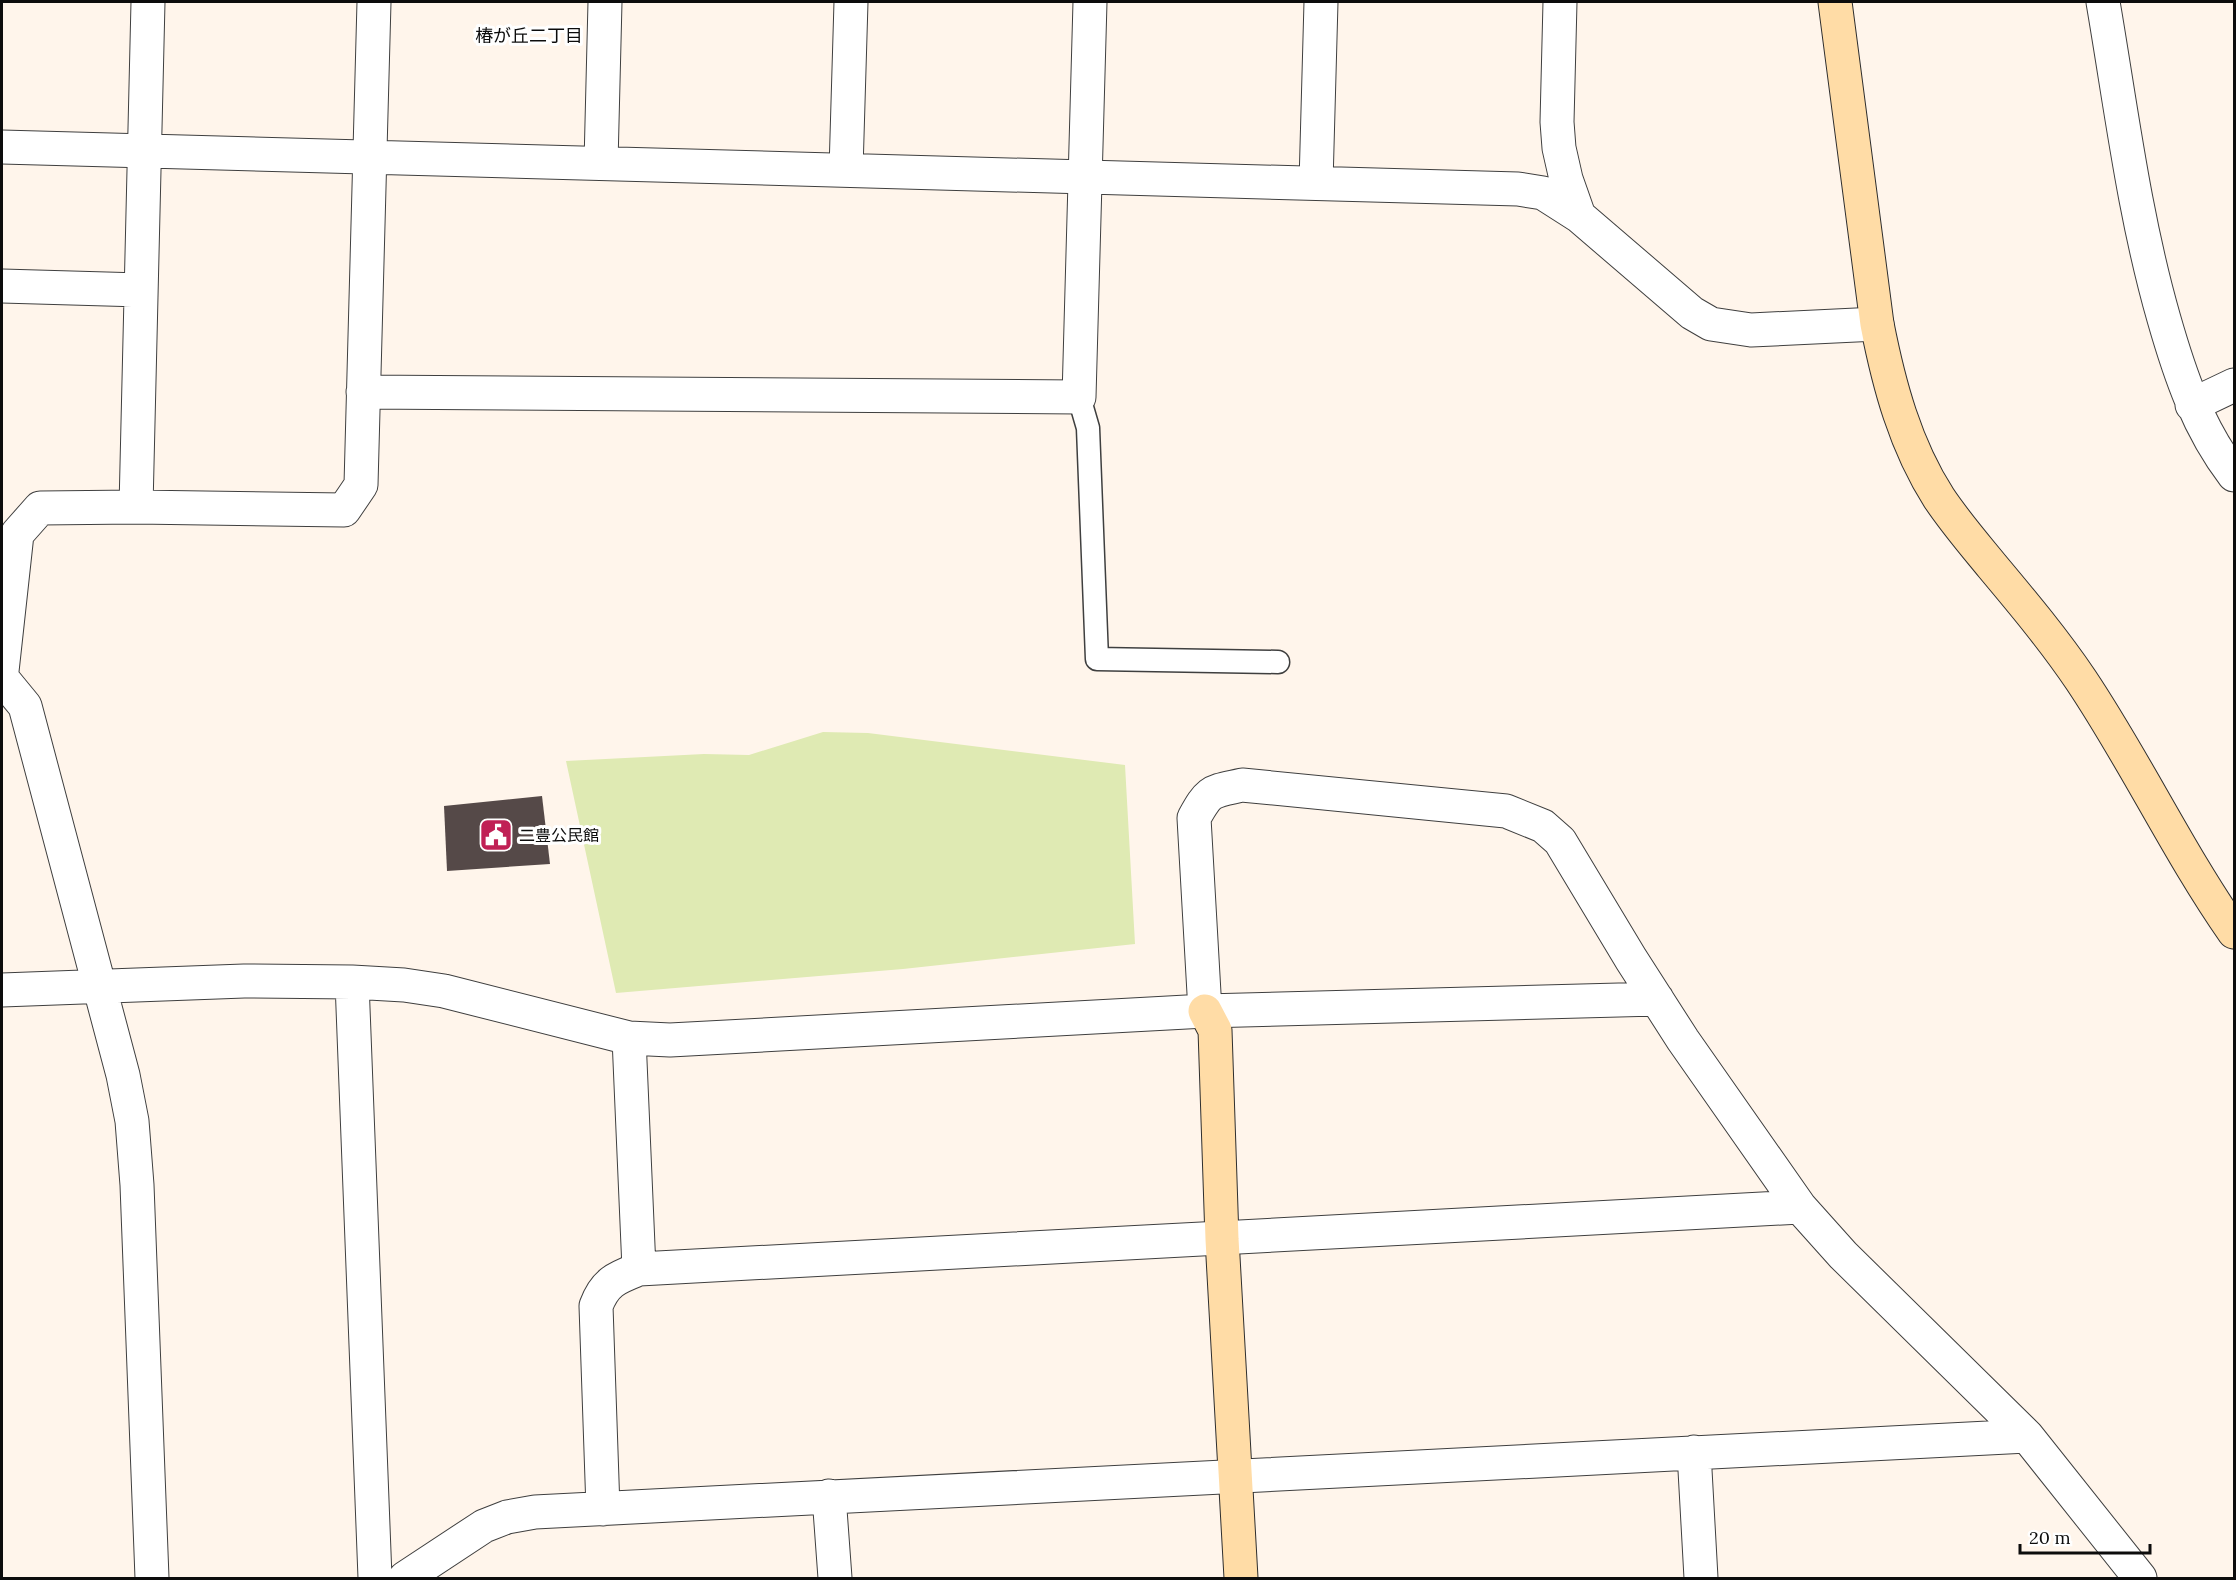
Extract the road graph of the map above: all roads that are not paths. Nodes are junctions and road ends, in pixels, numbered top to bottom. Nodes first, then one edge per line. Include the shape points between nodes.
1 (148, 2) edge
2 (374, 2) edge
3 (605, 2) edge
4 (851, 2) edge
5 (1089, 2) edge
6 (1321, 2) edge
7 (1560, 2) edge
8 (1835, 2) edge
9 (2103, 2) edge
10 (2, 147) edge
11 (144, 150) junction
12 (370, 157) junction
13 (602, 163) junction
14 (846, 170) junction
15 (1084, 177) junction
16 (1316, 183) junction
17 (1580, 216) junction
18 (2, 286) edge
19 (141, 290) junction
20 (1877, 324) junction
21 (2235, 385) edge
22 (363, 392) junction
23 (1079, 397) junction
24 (2192, 405) junction
25 (2235, 475) edge
26 (136, 507) junction
27 (1278, 662) dead end
28 (2, 671) edge
29 (2, 678) edge
30 (2235, 932) edge
31 (352, 982) junction
32 (99, 987) junction
33 (2, 990) edge
34 (1656, 999) junction
35 (1205, 1011) junction
36 (629, 1038) junction
37 (1800, 1207) junction
38 (1222, 1239) junction
39 (639, 1269) junction
40 (2027, 1436) junction
41 (1694, 1452) junction
42 (1236, 1476) junction
43 (829, 1496) junction
44 (603, 1509) junction
45 (152, 1578) edge
46 (375, 1578) edge
47 (405, 1578) edge
48 (835, 1578) edge
49 (1241, 1578) edge
50 (1701, 1578) edge
51 (2140, 1578) edge

1 - 11 street
2 - 12 street
3 - 13 street
4 - 14 street
5 - 15 street
6 - 16 street
7 - 17 street via 1559,148
8 - 20 street
9 - 24 street via 2146,253
10 - 11 street
11 - 12 street
11 - 19 street
12 - 13 street
12 - 22 street
13 - 14 street
14 - 15 street
15 - 16 street
15 - 23 street
16 - 17 street via 1518,189 1543,193
17 - 20 street via 1677,301 1711,324 1751,330
18 - 19 street
19 - 26 street
20 - 30 street via 1898,412 1933,488 2082,681
21 - 24 street
22 - 23 street
22 - 26 street via 361,485 344,510
23 - 27 lane via 1088,428 1097,659
24 - 25 street
26 - 28 street via 40,508 17,534
29 - 32 street via 25,706
31 - 32 street via 244,981
31 - 36 street via 444,991
31 - 46 street
32 - 33 street
32 - 45 street via 132,1121
34 - 35 street
34 - 35 street via 1560,841 1544,826 1506,811 1242,785 1212,791 1194,818
34 - 37 street
35 - 36 street via 670,1040
35 - 38 street via 1215,1030
36 - 39 street
37 - 38 street
37 - 40 street via 1843,1255
38 - 39 street
38 - 42 street
39 - 44 street via 615,1278 602,1291 596,1306
40 - 41 street
40 - 51 street
41 - 42 street
41 - 50 street
42 - 43 street
42 - 49 street
43 - 44 street
43 - 48 street
44 - 47 street via 507,1517 460,1540

